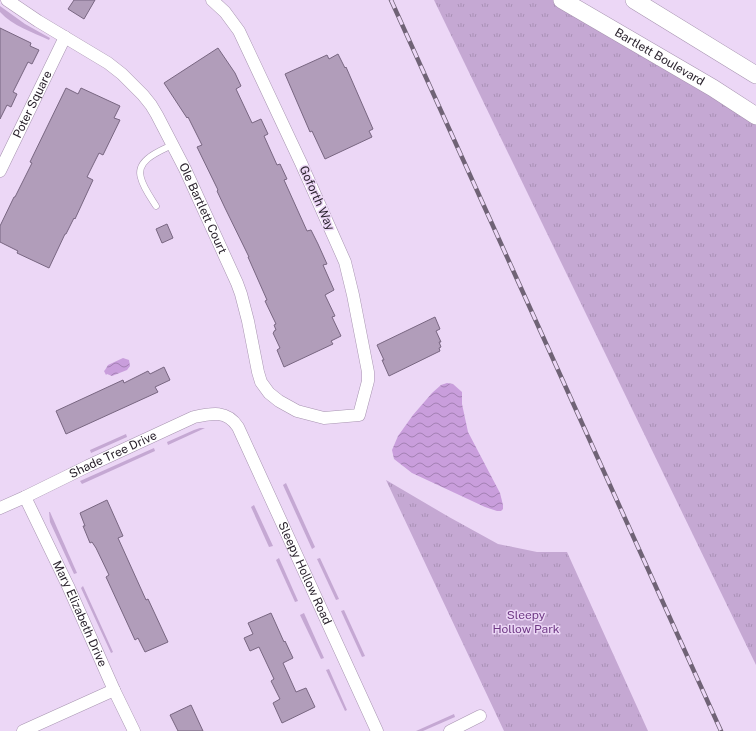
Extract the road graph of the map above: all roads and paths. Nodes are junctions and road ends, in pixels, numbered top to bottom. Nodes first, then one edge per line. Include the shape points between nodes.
1 (7, 0) edge
2 (212, 0) edge
3 (562, 0) edge
4 (634, 0) edge
5 (65, 37) junction
6 (756, 75) edge
7 (756, 116) edge
8 (172, 145) junction
9 (0, 171) edge
10 (156, 206) dead end
11 (359, 415) joint
12 (230, 417) joint
13 (25, 497) junction
14 (0, 508) edge
15 (114, 690) junction
16 (480, 716) dead end
17 (23, 731) edge
18 (134, 731) edge
19 (377, 731) edge
20 (450, 731) edge

1 - 5 street, Ole Bartlett Court
2 - 11 street, Goforth Way via 239,31 345,262 368,372
3 - 7 main road, Bartlett Boulevard
4 - 6 main road
5 - 8 street, Ole Bartlett Court via 108,63 131,83 150,105
5 - 9 street, Poter Square
8 - 10 lane via 150,156 140,172 141,179
8 - 11 street, Ole Bartlett Court via 237,283 258,372 269,393 297,411 324,418
12 - 13 street, Shade Tree Drive via 219,414 194,417
12 - 19 street, Sleepy Hollow Road via 238,427
13 - 14 street, Shade Tree Drive
13 - 15 street, Mary Elizabeth Drive
15 - 17 street
15 - 18 street, Mary Elizabeth Drive
16 - 20 street

